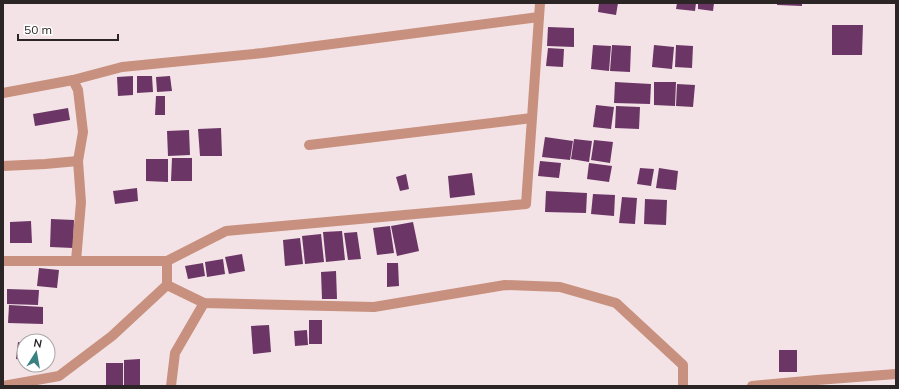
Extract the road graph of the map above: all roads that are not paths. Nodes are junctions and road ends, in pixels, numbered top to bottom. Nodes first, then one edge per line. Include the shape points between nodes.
1 (540, 3) edge
2 (539, 17) junction
3 (73, 80) junction
4 (3, 93) edge
5 (532, 118) junction
6 (309, 145) dead end
7 (78, 161) junction
8 (3, 166) edge
9 (3, 261) edge
10 (76, 261) junction
11 (167, 261) junction
12 (167, 285) junction
13 (204, 303) junction
14 (896, 374) edge
15 (817, 383) edge
16 (3, 386) edge
17 (171, 386) edge
18 (684, 386) edge
19 (753, 386) edge

1 - 2 street
2 - 3 street via 263,53 122,67
2 - 5 street
3 - 4 street
3 - 7 street via 78,90 83,132
5 - 6 street
5 - 11 street via 526,204 226,231
7 - 8 street
7 - 10 street via 81,202
9 - 10 street
10 - 11 street
11 - 12 street
12 - 13 street
12 - 16 street via 112,336 59,376
13 - 17 street via 175,353
13 - 18 street via 374,307 505,285 560,287 616,303 683,364
14 - 15 street
15 - 19 street

